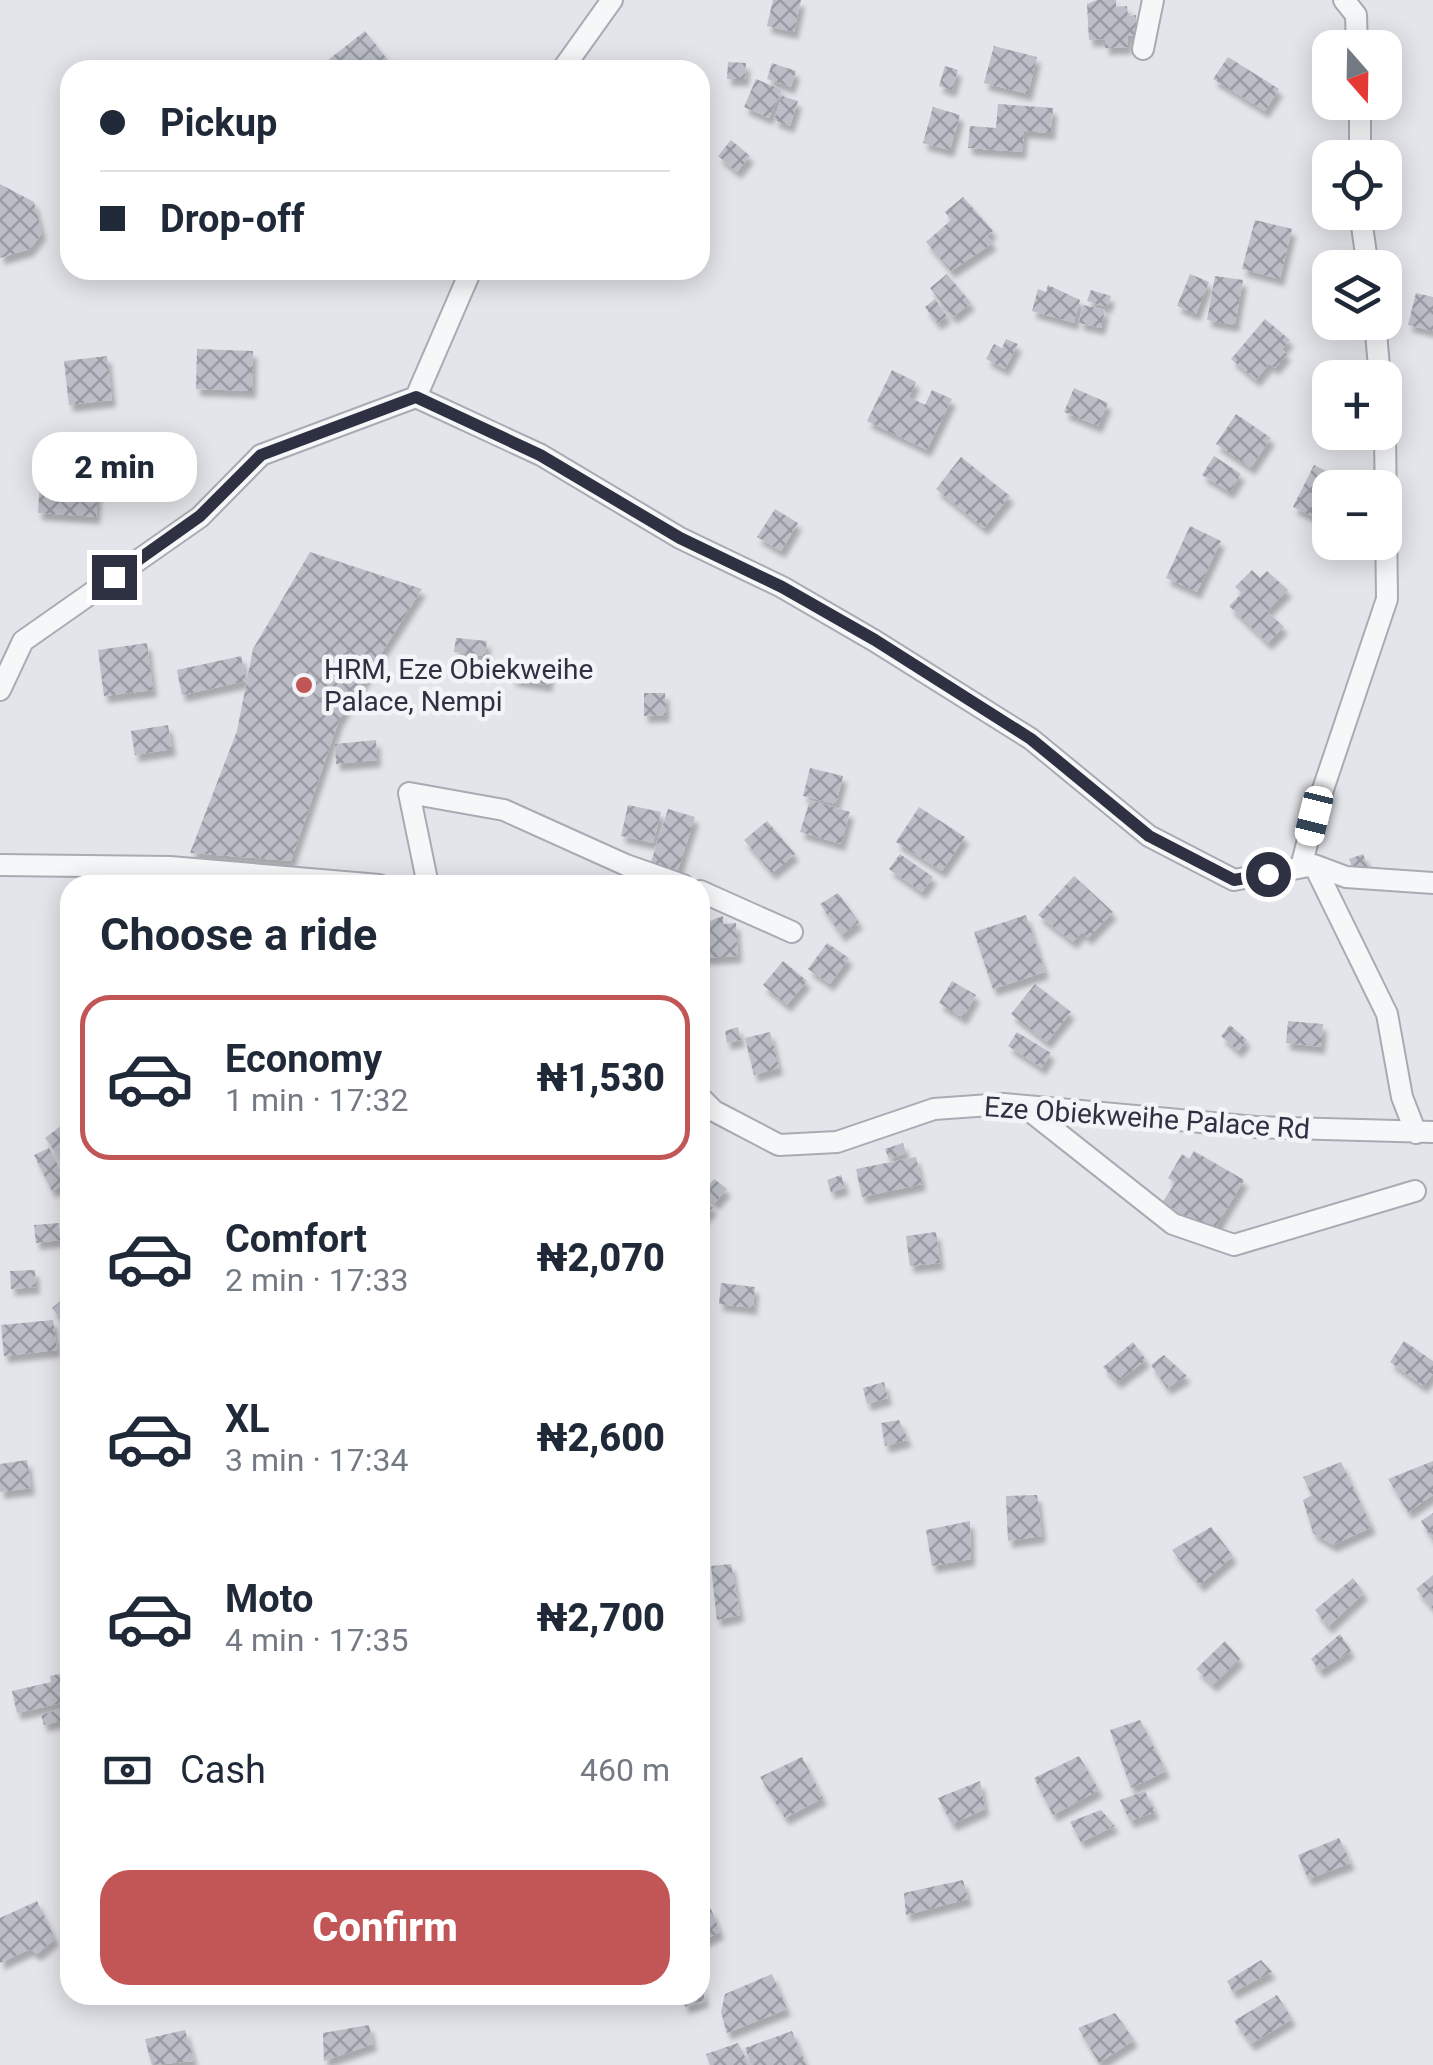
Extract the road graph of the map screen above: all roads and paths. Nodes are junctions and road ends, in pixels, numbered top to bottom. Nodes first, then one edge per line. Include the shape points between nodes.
1 (612, 0) edge
2 (1153, 0) edge
3 (1344, 0) edge
4 (1357, 30) edge
5 (1142, 49) dead end
6 (569, 60) edge
7 (466, 280) edge
8 (416, 397) junction
9 (1385, 450) edge
10 (0, 690) edge
11 (0, 865) edge
12 (1308, 866) junction
13 (263, 875) edge
14 (426, 875) edge
15 (655, 875) edge
16 (1433, 883) edge
17 (710, 895) edge
18 (792, 932) dead end
19 (710, 1106) edge
20 (1023, 1106) junction
21 (1424, 1132) edge
22 (1415, 1190) dead end

1 - 6 street
2 - 5 street
3 - 4 street via 1356,15
7 - 8 street
8 - 10 street via 261,455 200,516 23,640
8 - 12 street via 540,455 875,640 1031,739 1149,836 1234,880
9 - 12 street via 1387,600 1314,816
11 - 13 street
12 - 16 street
12 - 21 street via 1386,1014 1402,1097
14 - 15 street via 409,792 504,810
17 - 18 street
19 - 20 street, Eze Obiekweihe Palace Rd via 779,1145 837,1142 934,1109
20 - 21 street, Eze Obiekweihe Palace Rd via 1256,1127
20 - 22 street via 1173,1224 1234,1245

